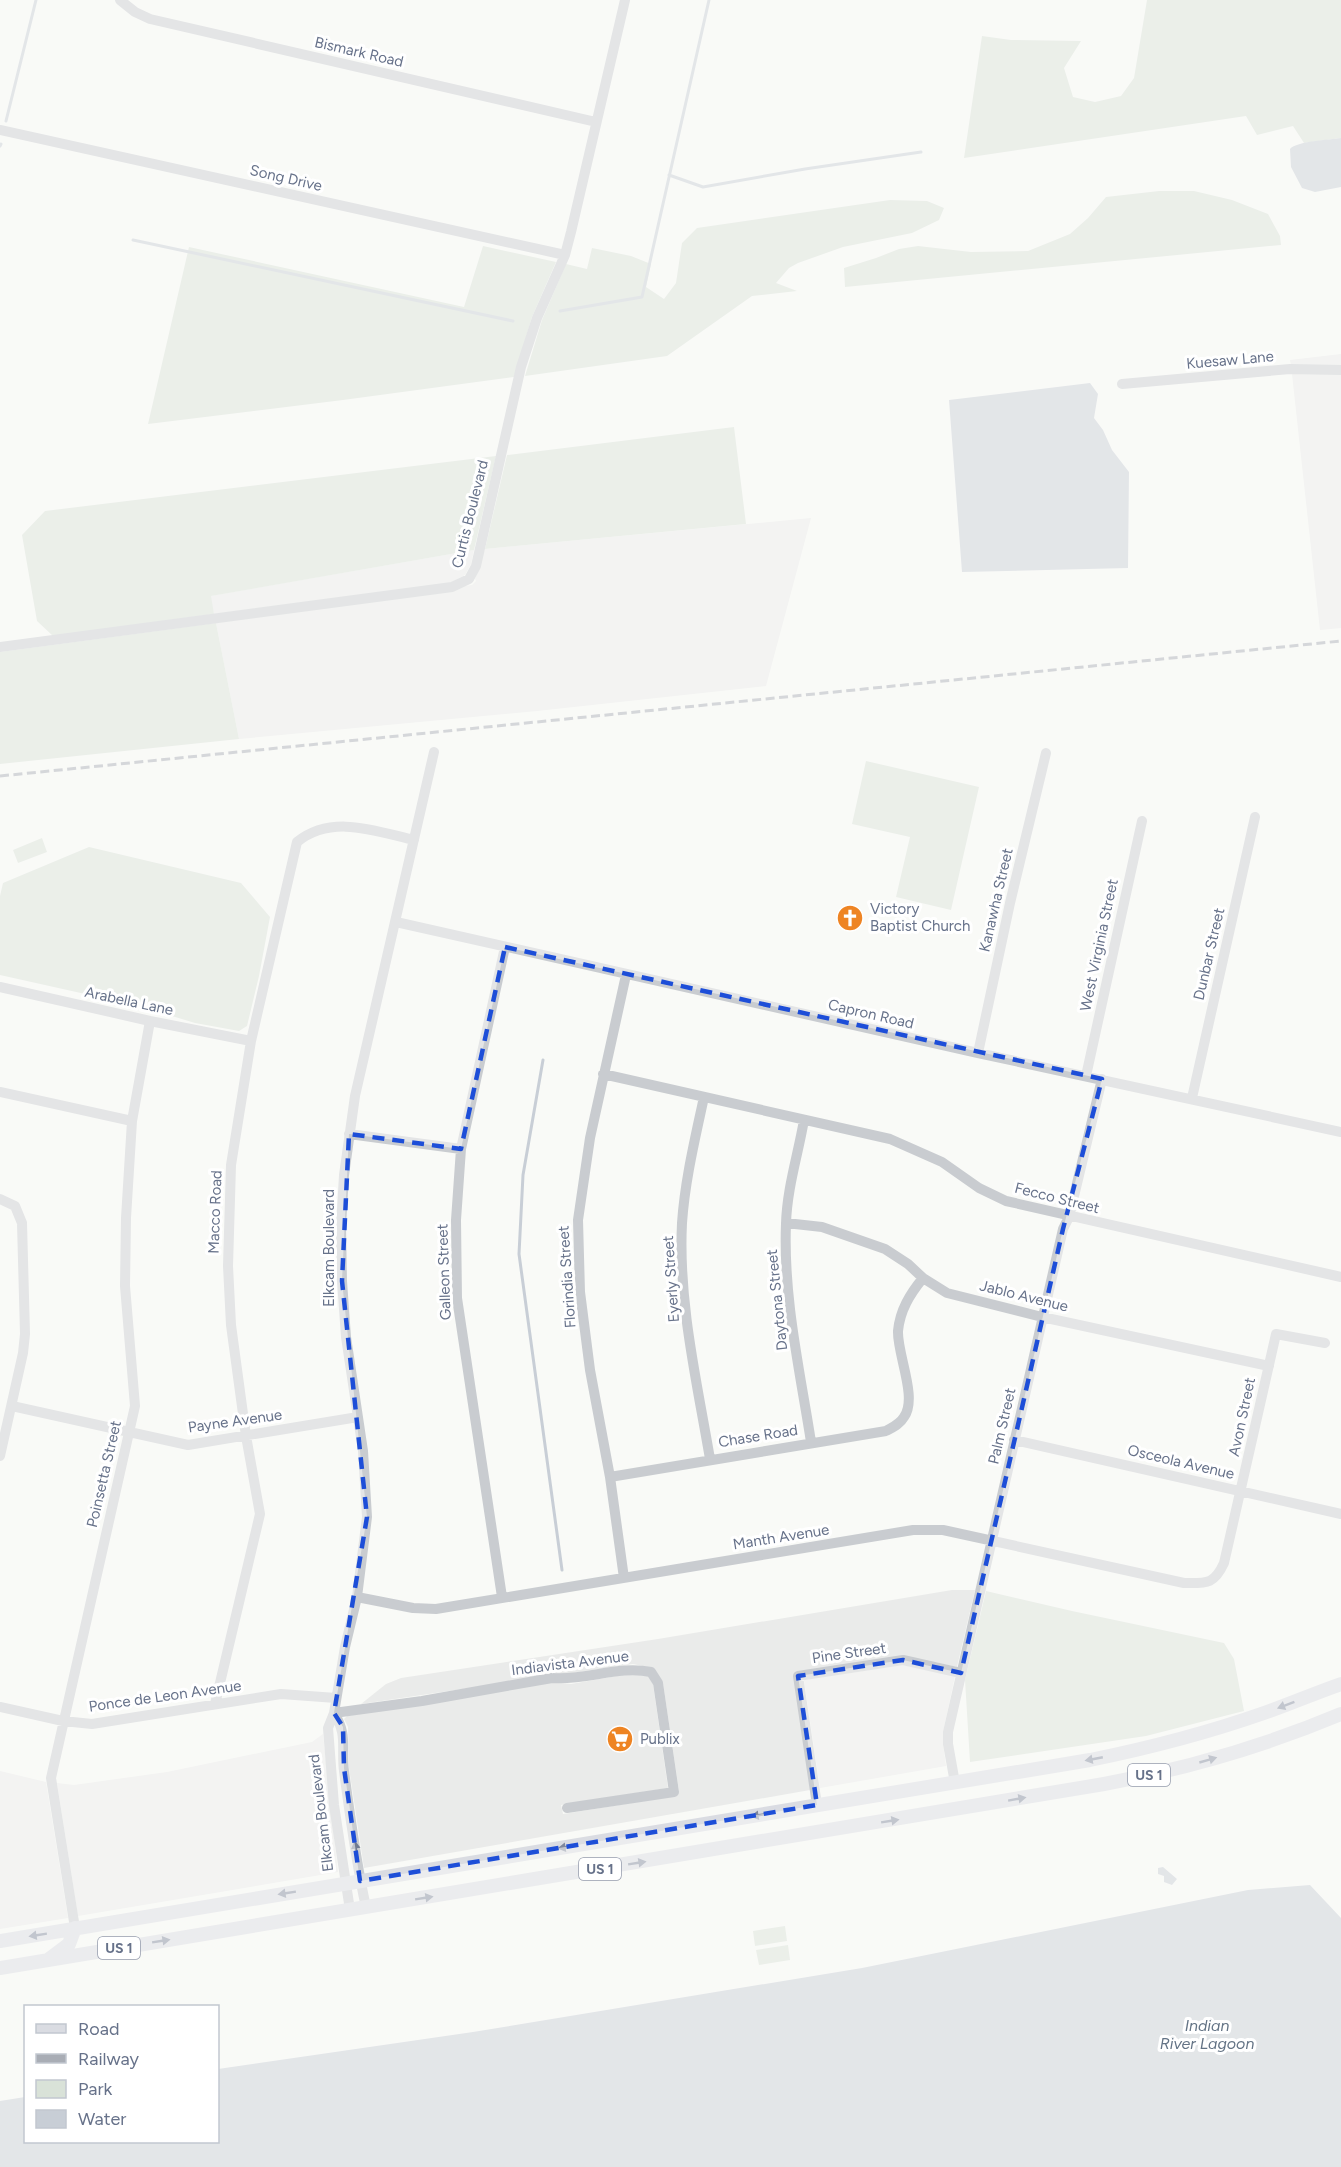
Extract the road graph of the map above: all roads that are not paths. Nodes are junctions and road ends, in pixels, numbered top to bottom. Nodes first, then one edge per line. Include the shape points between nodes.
1 (120, 0) edge
2 (624, 0) edge
3 (596, 122) junction
4 (0, 130) edge
5 (565, 255) junction
6 (1341, 370) edge
7 (1122, 384) dead end
8 (0, 647) edge
9 (434, 752) dead end
10 (1046, 753) dead end
11 (1255, 818) dead end
12 (1142, 821) dead end
13 (414, 840) junction
14 (396, 922) junction
15 (505, 948) junction
16 (626, 975) junction
17 (0, 987) edge
18 (150, 1021) junction
19 (252, 1041) junction
20 (978, 1053) junction
21 (603, 1074) junction
22 (1086, 1076) junction
23 (1102, 1079) junction
24 (0, 1092) edge
25 (704, 1097) junction
26 (1192, 1098) junction
27 (804, 1120) junction
28 (132, 1121) junction
29 (1341, 1132) edge
30 (349, 1134) junction
31 (461, 1149) junction
32 (0, 1199) edge
33 (1069, 1217) junction
34 (786, 1222) junction
35 (1341, 1277) edge
36 (923, 1278) junction
37 (1042, 1317) junction
38 (1325, 1343) dead end
39 (1269, 1366) junction
40 (12, 1406) junction
41 (358, 1417) junction
42 (129, 1432) junction
43 (246, 1436) junction
44 (1014, 1440) junction
45 (811, 1442) junction
46 (0, 1456) edge
47 (710, 1459) junction
48 (610, 1477) junction
49 (1241, 1491) junction
50 (1341, 1514) edge
51 (992, 1540) junction
52 (624, 1578) junction
53 (1208, 1583) joint
54 (357, 1597) junction
55 (502, 1597) junction
56 (961, 1673) junction
57 (1341, 1684) edge
58 (336, 1698) junction
59 (215, 1704) junction
60 (0, 1707) edge
61 (334, 1713) junction
62 (1338, 1713) edge
63 (63, 1721) junction
64 (955, 1783) junction
65 (818, 1805) junction
66 (567, 1809) dead end
67 (360, 1881) junction
68 (345, 1883) junction
69 (366, 1907) junction
70 (350, 1910) junction
71 (75, 1928) junction
72 (0, 1941) edge
73 (47, 1960) junction
74 (0, 1968) edge

1 - 3 street, Bismark Road via 150,19
2 - 3 street, Curtis Boulevard
3 - 5 street, Curtis Boulevard
4 - 5 street, Song Drive
5 - 8 street, Curtis Boulevard via 537,318 521,367 476,566 469,579 452,587
6 - 7 street, Kuesaw Lane via 1290,369
9 - 13 street, Elkcam Boulevard
10 - 20 street, Kanawha Street
11 - 26 street, Dunbar Street
12 - 22 street, West Virginia Street
13 - 14 street, Elkcam Boulevard
13 - 19 street, Macco Road via 352,826 316,830 297,842
14 - 15 street, Capron Road
14 - 30 street, Elkcam Boulevard
15 - 16 street, Capron Road
15 - 31 street, Galleon Street
16 - 20 street, Capron Road
16 - 21 street, Florindia Street
17 - 18 street, Arabella Lane
18 - 19 street, Arabella Lane
18 - 28 street, Poinsetta Street
19 - 43 street, Macco Road via 237,1124 228,1208 231,1325
20 - 22 street, Capron Road
21 - 25 street, Fecco Street
21 - 48 street, Florindia Street via 578,1220 580,1292
22 - 23 street, Capron Road
23 - 26 street, Capron Road
23 - 33 street, Palm Street
24 - 28 street
25 - 27 street, Fecco Street
25 - 47 street, Eyerly Street via 682,1223 682,1276
26 - 29 street, Capron Road
27 - 33 street, Fecco Street via 890,1138 942,1162 1006,1202
27 - 34 street, Daytona Street
28 - 42 street, Poinsetta Street via 126,1286 135,1406
30 - 31 street
30 - 41 street, Elkcam Boulevard via 341,1227 342,1281
31 - 55 street, Galleon Street via 456,1220 457,1298
32 - 40 street via 15,1206 22,1222 25,1334
33 - 35 street, Fecco Street
33 - 37 street, Palm Street
34 - 36 street, Jablo Avenue via 822,1227 885,1249
34 - 45 street, Daytona Street via 786,1265
36 - 37 street, Jablo Avenue via 947,1293
36 - 45 street, Chase Road via 900,1316 898,1334 909,1403 906,1416 886,1431
37 - 39 street, Jablo Avenue
37 - 44 street, Palm Street
38 - 39 street, Avon Street via 1276,1334
39 - 49 street, Avon Street
40 - 42 street, Payne Avenue
40 - 46 street
41 - 43 street, Payne Avenue
41 - 54 street, Elkcam Boulevard via 367,1517
42 - 43 street, Payne Avenue via 188,1445
42 - 63 street, Poinsetta Street
43 - 59 street, Macco Road via 260,1514
44 - 49 street, Osceola Avenue
44 - 51 street, Palm Street
45 - 47 street, Chase Road
47 - 48 street, Chase Road
48 - 52 street, Florindia Street
49 - 50 street, Osceola Avenue
49 - 53 street, Avon Street via 1224,1563 1219,1576
51 - 52 street, Manth Avenue via 943,1530 913,1530
51 - 53 street, Manth Avenue via 1184,1583
51 - 56 street, Palm Street
52 - 55 street, Manth Avenue
54 - 55 street, Manth Avenue via 436,1609
54 - 58 street, Elkcam Boulevard
56 - 64 street, Palm Street via 948,1732
56 - 65 street, Pine Street via 903,1660 798,1676
57 -> 64 main road, US 1 via 1183,1739
58 - 59 street, Ponce de Leon Avenue via 281,1694
58 - 61 street, Elkcam Boulevard
59 - 63 street, Ponce de Leon Avenue via 92,1724
60 - 63 street, Ponce de Leon Avenue
61 - 66 street, Indiavista Avenue via 552,1678 569,1679 634,1668 651,1672 658,1683 674,1792
67 -> 61 street, Elkcam Boulevard via 344,1768 343,1727
61 - 68 street, Elkcam Boulevard via 328,1728 329,1753
69 -> 62 main road, US 1 via 1143,1777 1229,1754
63 - 71 street, Poinsetta Street via 51,1778
64 - 65 main road, US 1
65 -> 67 main road, US 1
67 - 68 main road, US 1
67 - 69 street, Elkcam Boulevard
68 - 70 street, Elkcam Boulevard
68 -> 71 main road, US 1
69 - 70 main road, US 1
73 -> 70 main road, US 1
71 -> 72 main road, US 1
71 - 73 main road via 69,1944
73 - 74 main road, US 1

